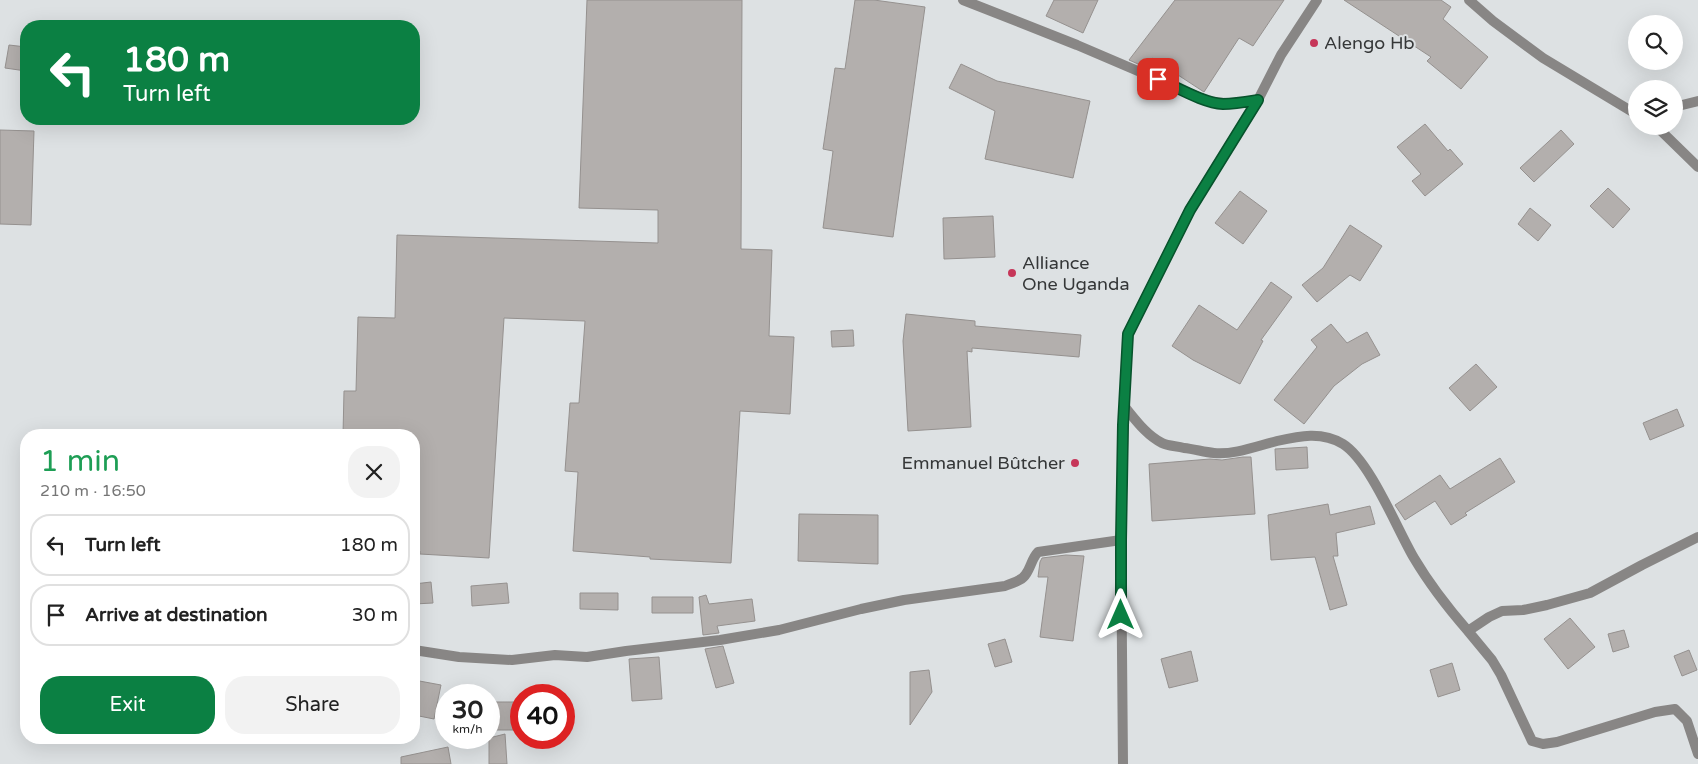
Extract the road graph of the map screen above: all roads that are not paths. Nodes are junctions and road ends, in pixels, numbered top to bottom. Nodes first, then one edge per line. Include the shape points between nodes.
1 (963, 0) edge
2 (1317, 0) edge
3 (1469, 0) edge
4 (1258, 100) junction
5 (1698, 101) edge
6 (1683, 105) edge
7 (1628, 109) edge
8 (1665, 135) edge
9 (1698, 167) edge
10 (1124, 406) junction
11 (1698, 538) edge
12 (1121, 540) junction
13 (1468, 631) junction
14 (420, 651) edge
15 (1698, 754) edge
16 (1122, 764) edge

1 - 4 street via 1208,101 1239,104
2 - 4 street via 1281,55
3 - 7 street via 1543,58
4 - 10 street via 1190,210 1130,328
5 - 6 street
8 - 9 street
10 - 12 street
10 - 13 street via 1151,436 1163,443 1215,454 1311,435 1340,442 1359,458 1415,559 1440,598
11 - 13 street via 1590,593 1539,606 1502,611
12 - 14 street via 1038,552 1027,574 1004,586 904,600 779,630 720,640 587,657 555,655 512,660
12 - 16 street
13 - 15 street via 1501,675 1532,740 1543,744 1557,742 1675,709 1687,721

